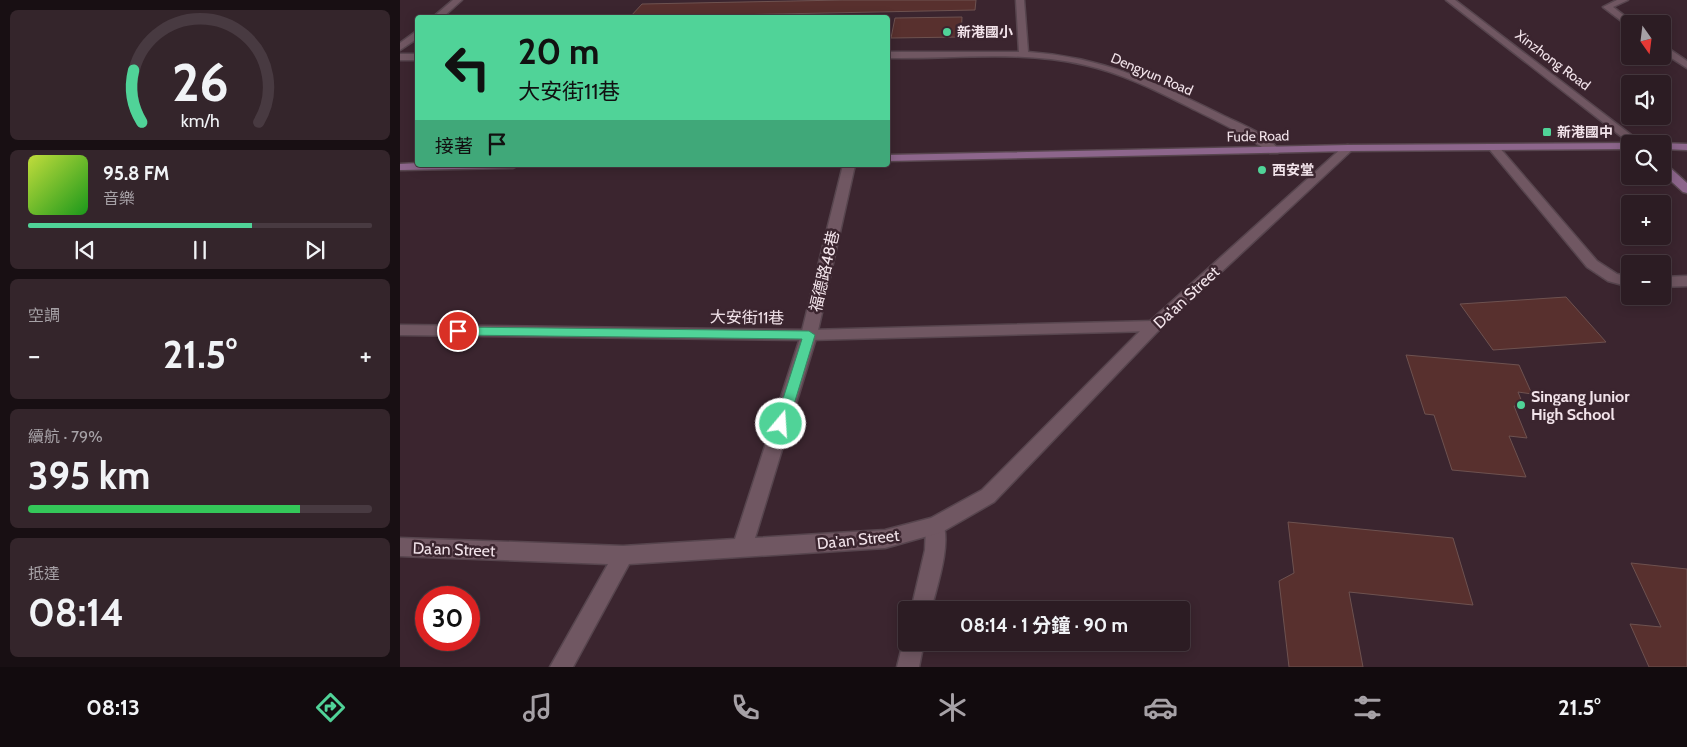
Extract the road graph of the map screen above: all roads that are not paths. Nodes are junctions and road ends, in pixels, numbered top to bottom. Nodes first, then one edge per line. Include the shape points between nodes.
1 (458, 0) edge
2 (1020, 0) edge
3 (1450, 0) edge
4 (1624, 0) edge
5 (440, 15) edge
6 (1621, 17) edge
7 (415, 35) edge
8 (400, 47) edge
9 (1671, 53) edge
10 (890, 55) edge
11 (1024, 55) junction
12 (400, 57) edge
13 (415, 57) edge
14 (1687, 65) edge
15 (1626, 135) edge
16 (1621, 146) edge
17 (1671, 146) edge
18 (1687, 147) edge
19 (1348, 148) junction
20 (1494, 148) junction
21 (1274, 151) junction
22 (890, 158) edge
23 (400, 167) edge
24 (415, 167) edge
25 (849, 167) edge
26 (1671, 174) edge
27 (1687, 189) edge
28 (1621, 280) edge
29 (1687, 281) edge
30 (1671, 282) edge
31 (1154, 326) junction
32 (400, 330) edge
33 (809, 335) junction
34 (935, 526) junction
35 (400, 547) edge
36 (742, 549) junction
37 (623, 554) junction
38 (923, 601) edge
39 (911, 651) edge
40 (561, 667) edge
41 (908, 667) edge

1 - 5 street
2 - 11 street
3 - 15 street, Xinzhong Road
4 - 6 street via 1607,7
7 - 8 street
9 - 14 street
10 - 11 street, Dengyun Road
11 - 21 street, Dengyun Road via 1068,59 1110,69 1256,136
12 - 13 street
16 - 20 main road, Fude Road
17 - 18 main road
19 - 20 main road, Fude Road
19 - 21 main road, Fude Road
19 - 31 street, Da'an Street
20 - 28 street via 1592,264
21 - 22 main road, Fude Road
23 - 24 main road
25 - 33 street, 福德路48巷
26 - 27 main road
29 - 30 street
31 - 33 street, 大安街11巷
31 - 34 street, Da'an Street via 988,496
32 - 33 street, 大安街11巷
33 - 36 street, 福德路48巷
34 - 36 street, Da'an Street via 885,539
34 - 38 street via 935,550
35 - 37 street, Da'an Street
36 - 37 street, Da'an Street
37 - 40 street
39 - 41 street

